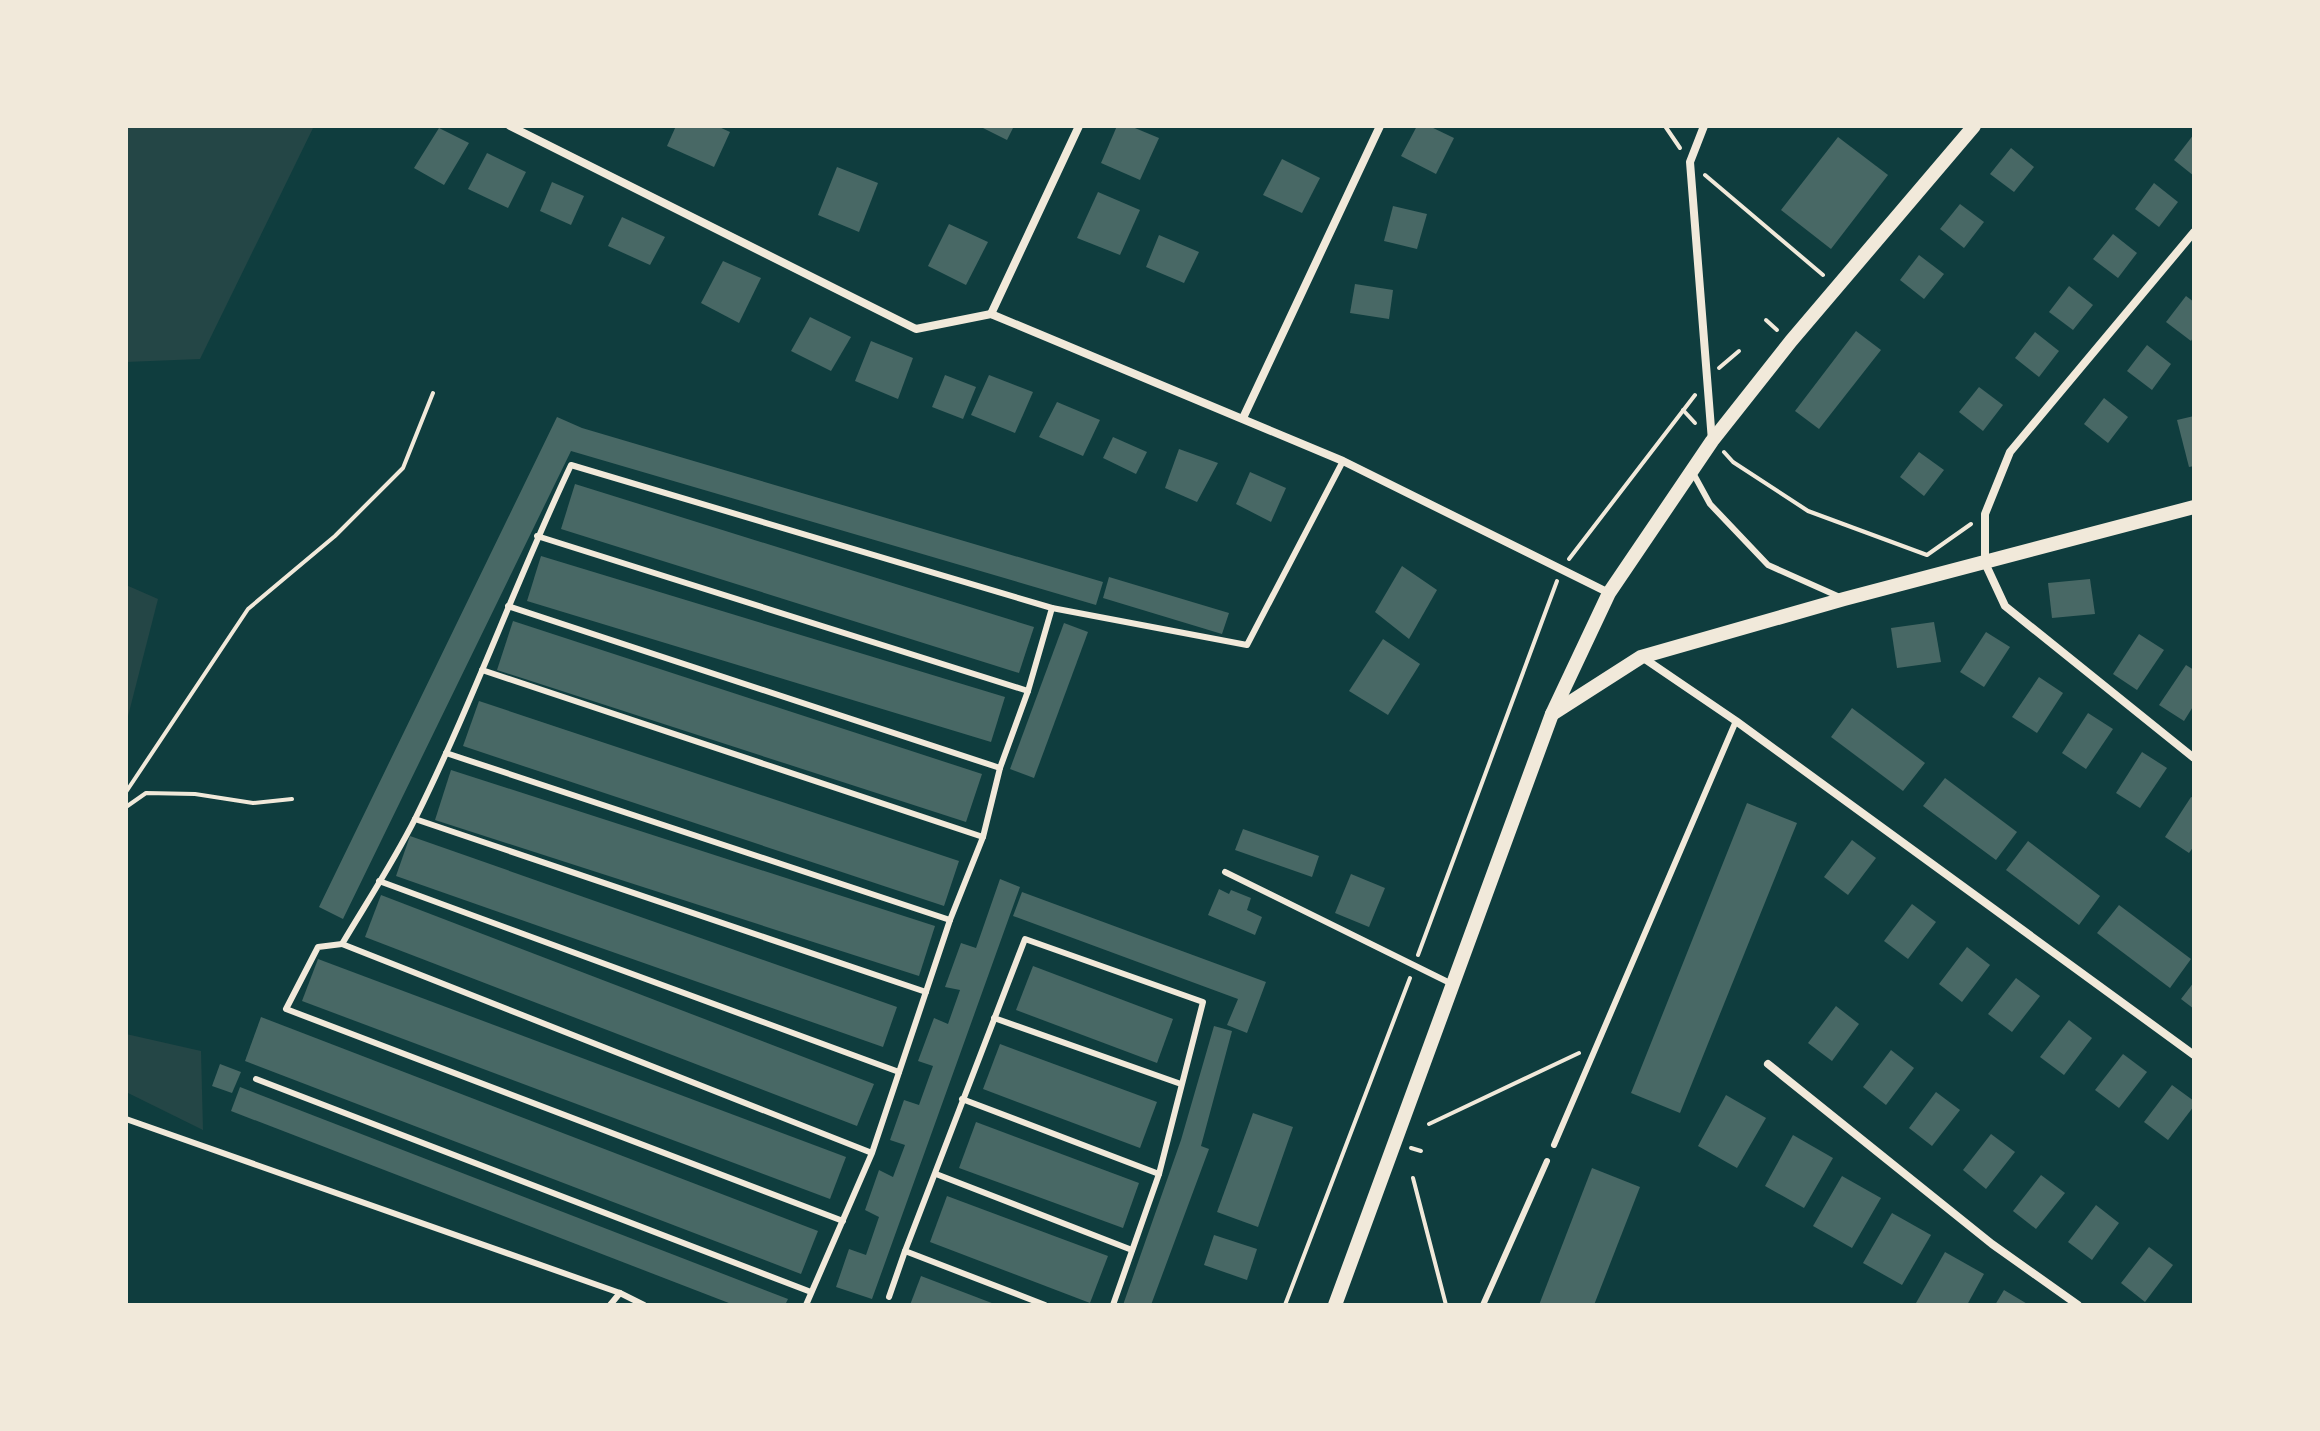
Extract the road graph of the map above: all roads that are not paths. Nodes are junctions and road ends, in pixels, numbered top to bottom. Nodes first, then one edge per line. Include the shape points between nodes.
1 (510, 126) edge
2 (1079, 126) edge
3 (1380, 126) edge
4 (1704, 126) edge
5 (1974, 126) edge
6 (2194, 232) edge
7 (991, 314) junction
8 (1243, 418) junction
9 (1712, 441) junction
10 (1343, 461) junction
11 (1691, 470) junction
12 (2194, 507) edge
13 (537, 536) junction
14 (1985, 563) junction
15 (1609, 593) junction
16 (1844, 599) junction
17 (508, 606) junction
18 (1052, 608) junction
19 (1641, 657) junction
20 (482, 670) junction
21 (1028, 691) junction
22 (1552, 714) junction
23 (1736, 721) junction
24 (446, 753) junction
25 (2194, 758) edge
26 (1000, 768) junction
27 (415, 819) junction
28 (983, 837) junction
29 (1225, 872) dead end
30 (379, 881) junction
31 (950, 920) junction
32 (342, 944) junction
33 (1452, 984) junction
34 (926, 992) junction
35 (994, 1018) junction
36 (2194, 1055) edge
37 (1768, 1064) dead end
38 (899, 1072) junction
39 (256, 1079) dead end
40 (1181, 1084) junction
41 (962, 1099) junction
42 (126, 1119) edge
43 (1554, 1145) dead end
44 (872, 1153) junction
45 (1547, 1161) dead end
46 (936, 1174) junction
47 (1159, 1174) junction
48 (843, 1221) junction
49 (1132, 1250) junction
50 (905, 1251) junction
51 (811, 1292) junction
52 (620, 1293) junction
53 (889, 1297) dead end
54 (610, 1305) edge
55 (644, 1305) edge
56 (806, 1305) edge
57 (1045, 1305) edge
58 (1113, 1305) edge
59 (1335, 1305) edge
60 (1483, 1305) edge
61 (2078, 1305) edge

1 - 7 street via 916,329
2 - 7 street
3 - 8 street
4 - 9 street via 1690,162
5 - 9 street
6 - 14 street via 2010,452 1985,514
7 - 8 street
8 - 10 street
9 - 11 street
10 - 15 street
10 - 18 lane via 1247,645
11 - 15 street
11 - 16 lane via 1710,504 1768,565
12 - 14 street
13 - 17 lane
13 - 18 lane via 571,465
13 - 21 lane
14 - 16 street
14 - 25 street via 2005,606
15 - 22 street
16 - 19 street
17 - 20 lane
17 - 26 lane
18 - 21 lane
19 - 22 street
19 - 23 street
20 - 24 lane
20 - 28 lane
21 - 26 lane
22 - 33 street
23 - 36 street
23 - 43 lane
24 - 27 lane
24 - 31 lane
26 - 28 lane
27 - 30 lane
27 - 34 lane
28 - 31 lane
29 - 33 lane
30 - 32 lane
30 - 38 lane
31 - 34 lane
32 - 44 lane
32 - 48 lane via 318,947 286,1009
33 - 59 street
34 - 38 lane
35 - 40 lane
35 - 40 lane via 1025,939 1040,944 1203,1002
35 - 41 lane
37 - 61 street via 1992,1244
38 - 44 lane
39 - 51 lane
40 - 47 lane
41 - 46 lane
41 - 47 lane
42 - 52 lane
44 - 48 lane
45 - 60 lane
46 - 49 lane
46 - 50 lane
47 - 49 lane
48 - 51 lane
49 - 58 lane
50 - 53 lane
50 - 57 lane
51 - 56 lane
52 - 54 lane
52 - 55 lane

